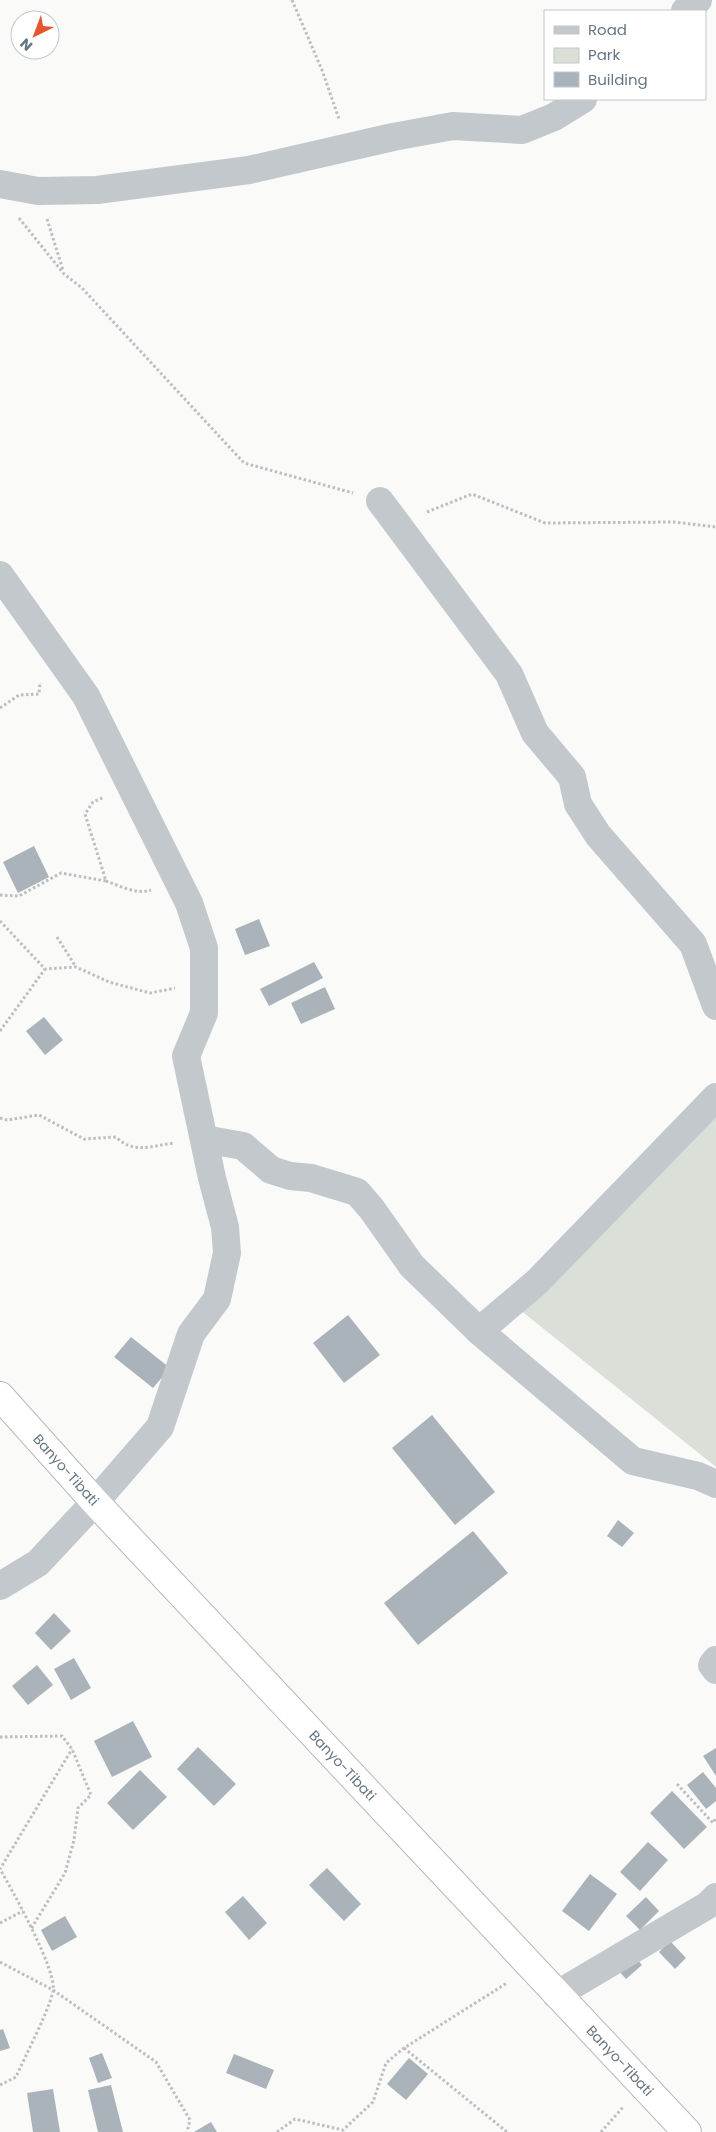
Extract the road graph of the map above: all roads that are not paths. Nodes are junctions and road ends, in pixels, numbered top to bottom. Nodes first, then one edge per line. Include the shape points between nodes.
1 (698, 0) edge
2 (685, 10) edge
3 (581, 100) edge
4 (0, 184) edge
5 (380, 500) road end
6 (0, 575) edge
7 (716, 1006) edge
8 (716, 1097) edge
9 (204, 1139) junction
10 (479, 1331) junction
11 (0, 1396) edge
12 (716, 1484) edge
13 (95, 1502) junction
14 (0, 1586) edge
15 (716, 1660) edge
16 (716, 1670) edge
17 (716, 1897) edge
18 (556, 1994) junction
19 (687, 2132) edge

1 - 2 street
3 - 4 street via 554,117 522,130 453,126 249,170 97,190 38,191
5 - 7 street via 509,674 534,733 572,777 578,804 598,835 693,944
6 - 9 street via 86,696 179,878 204,948 204,1013 186,1056
8 - 10 street via 537,1282
9 - 10 street via 243,1146 271,1170 357,1192 412,1266
9 - 13 street via 225,1227 227,1253 217,1299 191,1334 160,1427
10 - 12 street via 633,1461 698,1476
11 - 13 highway, Banyo-Tibati
13 - 14 street via 38,1563
13 - 18 highway, Banyo-Tibati
15 - 16 street via 712,1665
17 - 18 street via 708,1905
18 - 19 highway, Banyo-Tibati

